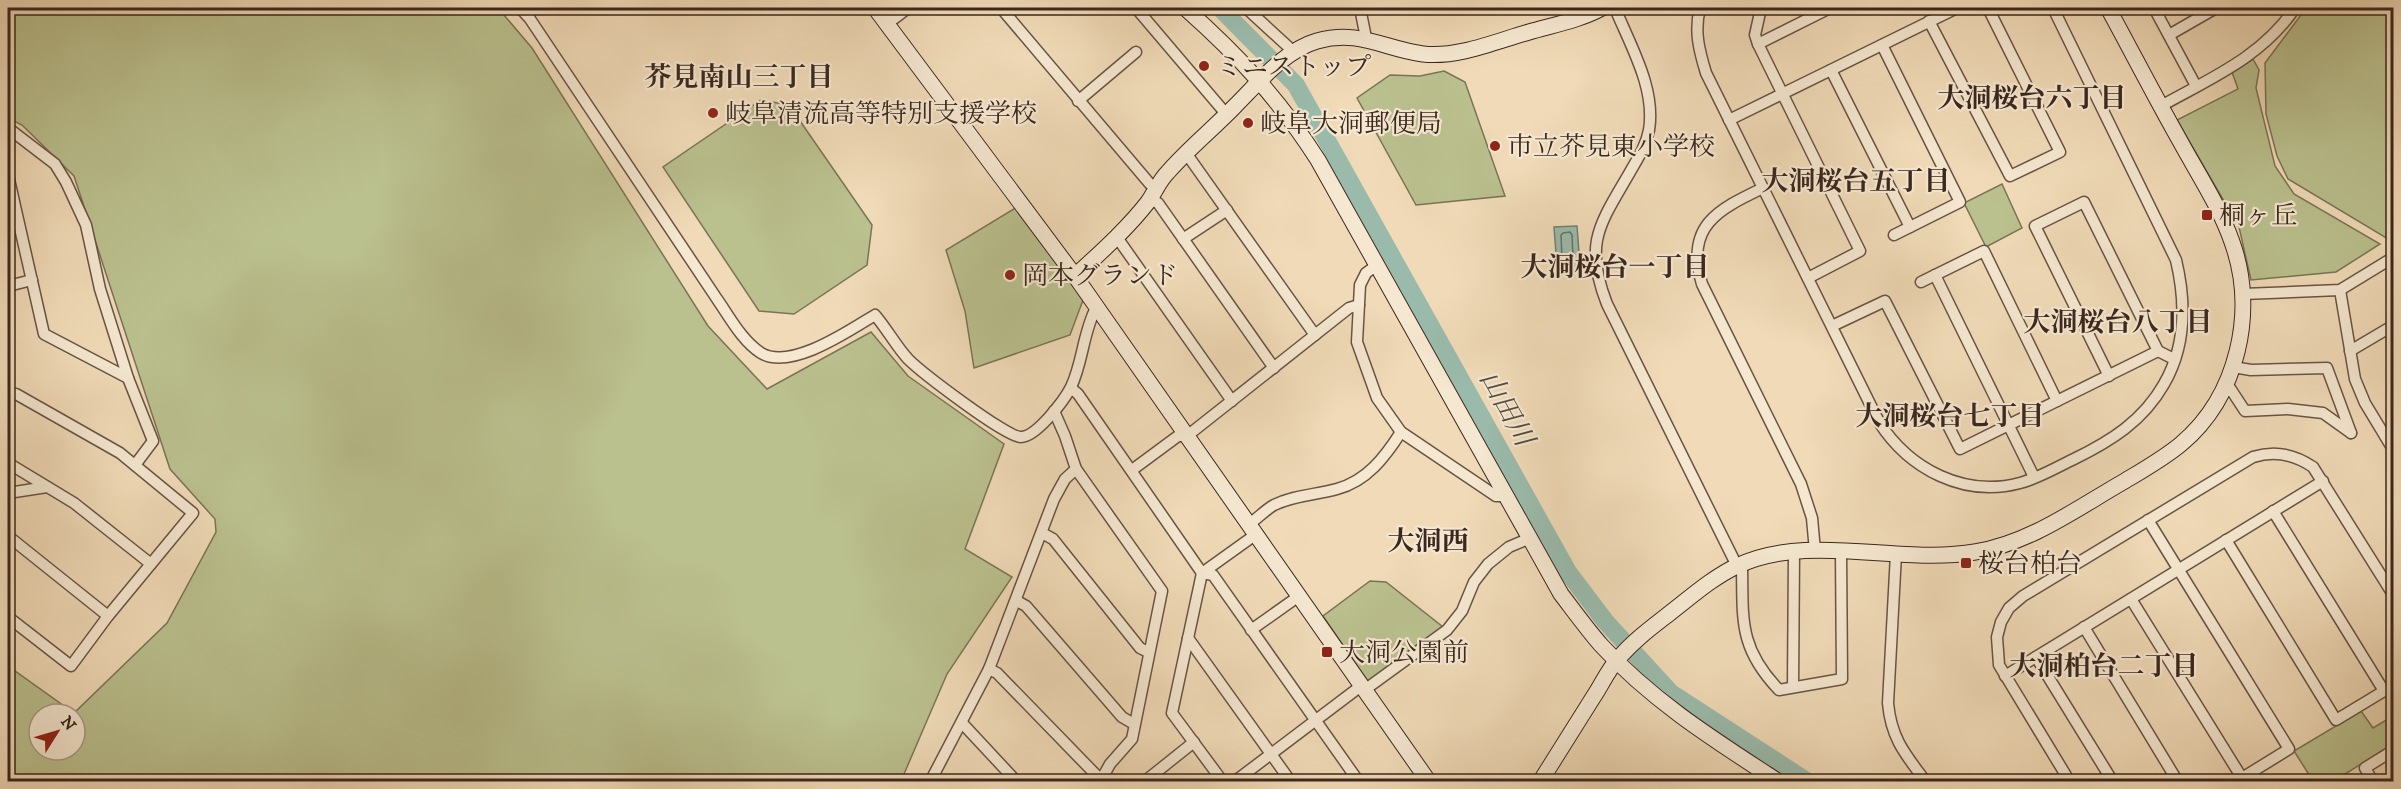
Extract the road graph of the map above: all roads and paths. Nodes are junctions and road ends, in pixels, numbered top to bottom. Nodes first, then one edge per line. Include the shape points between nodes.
1 (520, 8) edge
2 (875, 8) edge
3 (908, 8) edge
4 (1001, 8) edge
5 (1136, 8) edge
6 (1185, 8) edge
7 (1246, 8) edge
8 (1360, 8) edge
9 (1602, 8) edge
10 (1615, 8) edge
11 (1700, 8) edge
12 (1761, 8) edge
13 (1830, 8) edge
14 (1957, 8) edge
15 (1988, 8) edge
16 (2053, 8) edge
17 (2108, 8) edge
18 (2154, 8) edge
19 (2216, 8) edge
20 (2295, 8) edge
21 (1929, 21) junction
22 (887, 24) junction
23 (2169, 35) junction
24 (1366, 38) junction
25 (1758, 44) junction
26 (1882, 45) junction
27 (1136, 52) dead end
28 (1291, 56) junction
29 (1831, 70) junction
30 (1265, 76) junction
31 (2196, 86) junction
32 (1783, 94) junction
33 (1078, 101) junction
34 (2161, 106) junction
35 (1227, 115) junction
36 (1730, 120) junction
37 (8, 128) edge
38 (1186, 153) junction
39 (8, 175) edge
40 (1763, 188) junction
41 (1153, 193) junction
42 (1227, 210) junction
43 (1910, 227) junction
44 (1894, 235) dead end
45 (1116, 236) junction
46 (1184, 239) junction
47 (2394, 257) edge
48 (1377, 265) junction
49 (1935, 275) junction
50 (1075, 276) junction
51 (1809, 278) junction
52 (32, 280) junction
53 (1921, 282) dead end
54 (8, 286) edge
55 (2340, 291) junction
56 (2243, 294) junction
57 (1359, 305) junction
58 (1096, 308) junction
59 (1832, 326) junction
60 (2390, 327) edge
61 (1315, 335) junction
62 (2394, 340) edge
63 (2158, 351) junction
64 (2350, 351) junction
65 (2174, 359) junction
66 (2233, 367) junction
67 (1274, 368) junction
68 (2109, 376) junction
69 (128, 378) junction
70 (2226, 382) junction
71 (1071, 388) junction
72 (8, 396) edge
73 (1232, 401) junction
74 (2057, 401) junction
75 (1054, 411) junction
76 (2008, 425) junction
77 (1401, 432) junction
78 (1187, 436) junction
79 (2394, 451) edge
80 (8, 463) edge
81 (135, 465) junction
82 (1076, 469) junction
83 (1132, 470) junction
84 (2034, 477) junction
85 (2323, 481) junction
86 (47, 487) junction
87 (8, 493) edge
88 (1508, 496) junction
89 (2273, 511) junction
90 (2148, 520) junction
91 (1252, 530) junction
92 (1042, 533) junction
93 (8, 536) edge
94 (1530, 538) junction
95 (2226, 540) junction
96 (1815, 551) junction
97 (1794, 552) junction
98 (1841, 552) junction
99 (1896, 554) junction
100 (152, 564) junction
101 (1740, 565) junction
102 (2178, 569) junction
103 (1202, 573) junction
104 (1299, 596) junction
105 (2394, 596) edge
106 (2131, 598) junction
107 (1017, 601) junction
108 (108, 616) junction
109 (8, 617) edge
110 (2084, 627) junction
111 (1251, 630) junction
112 (1188, 638) junction
113 (1148, 652) junction
114 (1621, 656) junction
115 (2036, 657) junction
116 (989, 669) junction
117 (2005, 676) junction
118 (1793, 687) junction
119 (1364, 689) junction
120 (1315, 720) junction
121 (962, 723) junction
122 (1134, 724) junction
123 (1194, 742) junction
124 (2394, 750) edge
125 (1271, 753) junction
126 (933, 780) edge
127 (1100, 781) edge
128 (1017, 782) edge
129 (1144, 782) edge
130 (1223, 782) edge
131 (1234, 782) edge
132 (1291, 782) edge
133 (1359, 782) edge
134 (1429, 782) edge
135 (1540, 782) edge
136 (1779, 782) edge
137 (1926, 782) edge
138 (2070, 782) edge
139 (2113, 782) edge
140 (2178, 782) edge
141 (2373, 782) edge

1 - 75 street via 717,299 761,352 786,357 806,353 875,315 908,358 928,376 1018,438 1030,436
2 - 22 street
3 - 22 street
4 - 33 street
5 - 35 street
6 - 30 street
7 - 28 street
8 - 24 street
9 - 24 street via 1448,53 1425,54
10 - 101 street via 1647,90 1649,130 1643,149 1603,219 1596,240 1595,267 1607,304
11 - 36 street via 1696,28 1699,52
12 - 25 street via 1755,35
13 - 25 street
14 - 21 street
15 - 21 street via 2060,152 2010,176
16 - 65 street via 2176,260 2184,305
17 - 34 street
18 - 23 street
19 - 23 street
20 - 31 street via 2265,44
21 - 26 street
22 - 50 street
23 - 31 street
24 - 28 street via 1316,41
25 - 32 street
26 - 29 street
26 - 43 street via 1960,202
27 - 33 street
28 - 30 street
29 - 32 street
29 - 43 street
30 - 35 street
30 - 48 street
31 - 34 street
32 - 36 street
32 - 51 street via 1860,251
33 - 41 street via 1150,184
34 - 56 street via 2232,240
35 - 38 street
36 - 40 street
37 - 69 street via 55,164 66,182 86,225 100,289
38 - 41 street
38 - 42 street
39 - 52 street
40 - 51 street
40 - 96 street via 1728,205 1712,219 1701,235 1696,255 1702,284 1801,484 1812,518
41 - 45 street
41 - 46 street
42 - 46 street
42 - 61 street
43 - 44 street
45 - 50 street
45 - 73 street
46 - 67 street
47 - 55 street
48 - 57 street via 1366,273 1360,285
48 - 88 street
49 - 53 street
49 - 74 street via 1984,251
49 - 76 street
50 - 58 street
51 - 59 street
52 - 54 street
52 - 69 street via 45,334
55 - 56 street
55 - 64 street
56 - 66 street via 2241,336
57 - 61 street via 1349,308
57 - 77 street via 1358,342 1377,398
58 - 71 street
58 - 78 street
59 - 76 street via 1885,301 1960,448
59 - 84 street via 1879,422 1890,440 1914,463 1970,485 2019,483
60 - 62 street
60 - 64 street
61 - 67 street
63 - 65 street
63 - 68 street
63 - 68 street via 2084,202 2054,216 2035,226
64 - 79 street via 2365,403
65 - 84 street via 2153,401 2134,422 2101,445
66 - 70 street
66 - 70 street via 2327,368 2351,433 2323,412 2245,411
67 - 73 street
68 - 74 street
69 - 81 street via 153,441
70 - 99 street via 2215,404 2181,444 2033,534 1975,552
71 - 75 street
71 - 83 street
72 - 81 street via 16,394
73 - 78 street
74 - 76 street
75 - 82 street
76 - 84 street
77 - 88 street via 1496,496
77 - 91 street via 1382,460 1364,476 1338,489 1274,506
78 - 83 street via 1178,436
78 - 91 street
80 - 86 street
81 - 100 street via 194,513
82 - 92 street via 1054,499
82 - 113 street via 1162,591
83 - 103 street
85 - 89 street
85 - 90 street via 2300,458 2263,453
85 - 105 street
86 - 87 street
86 - 100 street via 74,503
88 - 94 street
89 - 95 street
89 - 95 street via 2384,692 2336,720
90 - 102 street
90 - 117 street via 2009,608 1997,637 1999,665
91 - 103 street
91 - 104 street
92 - 107 street
92 - 113 street via 1053,539 1140,648
93 - 108 street
94 - 114 street via 1562,594 1600,644
94 - 119 street via 1509,547 1488,564 1447,630
95 - 102 street
96 - 97 street
96 - 98 street
97 - 101 street
97 - 118 street
98 - 99 street
98 - 118 street via 1842,679
99 - 137 street via 1889,719 1903,752
100 - 108 street
101 - 114 street via 1705,586
101 - 118 street via 1743,627 1752,655 1779,690
102 - 106 street
102 - 106 street via 2289,749 2261,767 2242,778
103 - 111 street via 1213,574
103 - 112 street
104 - 111 street
104 - 119 street
106 - 110 street
107 - 116 street
107 - 122 street via 1026,606 1122,717
108 - 109 street via 71,666
110 - 115 street
110 - 140 street
111 - 120 street
112 - 123 street via 1172,713
112 - 125 street
113 - 122 street
114 - 135 street
114 - 136 street via 1646,688
115 - 117 street
115 - 139 street
116 - 121 street
116 - 127 street
117 - 138 street
119 - 120 street via 1357,689
119 - 134 street
120 - 125 street
120 - 133 street
121 - 126 street
121 - 128 street
122 - 127 street via 1132,739
123 - 129 street
123 - 130 street
124 - 141 street via 2365,768
125 - 131 street
125 - 132 street

